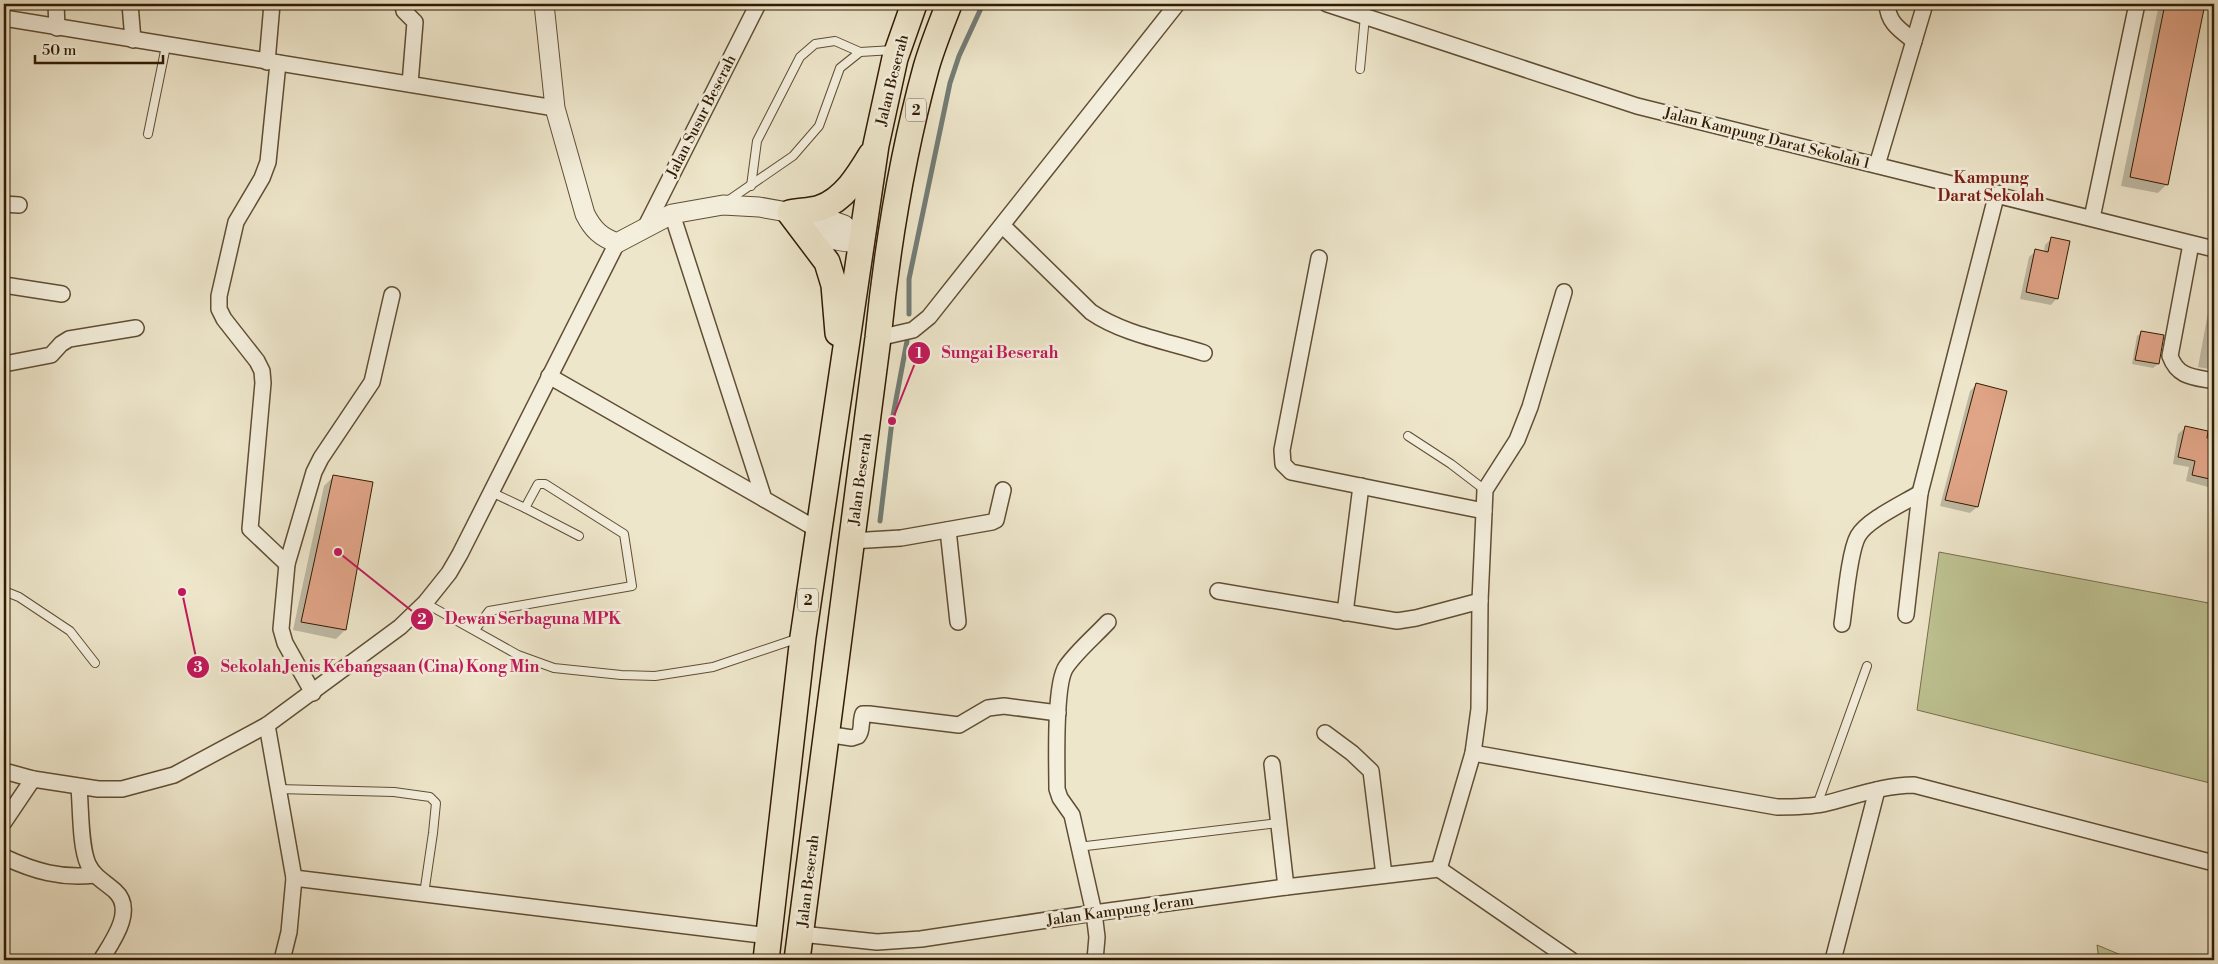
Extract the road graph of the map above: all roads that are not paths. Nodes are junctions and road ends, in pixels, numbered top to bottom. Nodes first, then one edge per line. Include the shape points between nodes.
1 (56, 4) edge
2 (130, 4) edge
3 (272, 4) edge
4 (403, 4) edge
5 (544, 4) edge
6 (758, 4) edge
7 (914, 4) edge
8 (949, 4) edge
9 (1177, 4) edge
10 (1327, 4) edge
11 (1887, 4) edge
12 (1925, 4) edge
13 (2137, 4) edge
14 (1365, 15) junction
15 (4, 18) edge
16 (57, 28) junction
17 (133, 40) junction
18 (1914, 41) junction
19 (166, 46) junction
20 (897, 50) junction
21 (860, 52) junction
22 (273, 62) junction
23 (1360, 69) dead end
24 (410, 84) junction
25 (555, 108) junction
26 (148, 134) dead end
27 (876, 145) junction
28 (1877, 165) junction
29 (751, 186) junction
30 (1997, 193) junction
31 (723, 205) junction
32 (790, 213) junction
33 (672, 214) junction
34 (2092, 218) junction
35 (895, 220) junction
36 (1003, 226) junction
37 (645, 228) junction
38 (861, 241) junction
39 (617, 244) junction
40 (2191, 244) junction
41 (2214, 249) edge
42 (1319, 258) dead end
43 (884, 278) junction
44 (4, 285) edge
45 (1564, 292) dead end
46 (62, 294) dead end
47 (392, 295) dead end
48 (136, 328) dead end
49 (878, 338) junction
50 (1204, 353) dead end
51 (4, 364) edge
52 (549, 376) junction
53 (841, 376) junction
54 (2214, 381) edge
55 (1408, 436) dead end
56 (1361, 486) junction
57 (1003, 490) dead end
58 (1485, 490) junction
59 (491, 492) junction
60 (1920, 493) junction
61 (764, 499) junction
62 (525, 508) junction
63 (1484, 511) junction
64 (818, 530) junction
65 (948, 530) junction
66 (579, 536) dead end
67 (851, 541) junction
68 (287, 564) junction
69 (4, 591) edge
70 (1218, 591) dead end
71 (1480, 601) junction
72 (425, 602) junction
73 (1344, 613) junction
74 (1906, 615) dead end
75 (958, 622) dead end
76 (1108, 622) dead end
77 (1842, 624) dead end
78 (475, 630) junction
79 (803, 637) junction
80 (96, 663) dead end
81 (1868, 666) dead end
82 (313, 693) junction
83 (1058, 714) junction
84 (267, 725) junction
85 (1325, 733) dead end
86 (826, 734) junction
87 (1473, 754) junction
88 (1272, 764) dead end
89 (4, 772) edge
90 (33, 779) junction
91 (79, 788) junction
92 (278, 788) junction
93 (1877, 790) junction
94 (1817, 805) junction
95 (4, 822) edge
96 (1279, 823) junction
97 (1078, 847) junction
98 (4, 857) edge
99 (2214, 863) edge
100 (1439, 869) junction
101 (95, 875) junction
102 (1384, 876) junction
103 (294, 878) junction
104 (1286, 887) junction
105 (424, 894) junction
106 (1094, 913) junction
107 (801, 934) junction
108 (769, 936) junction
109 (101, 960) edge
110 (282, 960) edge
111 (766, 960) edge
112 (797, 960) edge
113 (1095, 960) edge
114 (1571, 960) edge
115 (1833, 960) edge

1 - 16 street
2 - 17 street
3 - 22 street
4 - 24 street via 404,11 415,22
5 - 25 street
6 - 37 street, Jalan Susur Beserah
7 - 20 highway, Jalan Beserah / 2
8 - 35 highway, Jalan Beserah / 2 via 926,67
9 - 36 street
10 - 14 street, Jalan Kampung Darat Sekolah 1
11 - 18 street via 1892,23
12 - 18 street
13 - 34 street
14 - 23 lane
14 - 28 street, Jalan Kampung Darat Sekolah 1 via 1637,106
15 - 16 street
16 - 17 street
17 - 19 street
18 - 28 street
19 - 22 street
19 - 26 lane
20 - 21 lane
20 - 27 highway, Jalan Beserah / 2
21 - 29 lane via 840,68 820,126 793,156
21 - 29 lane via 835,41 815,44 800,57 757,141
22 - 24 street
22 - 68 street via 268,162 236,222 219,308 258,361 262,372 250,529
24 - 25 street
25 - 39 street via 585,214 602,237
27 - 32 highway via 861,172 835,200 821,208
27 - 38 highway, Jalan Beserah / 2
28 - 30 street, Jalan Kampung Darat Sekolah 1
29 - 31 lane
30 - 34 street, Jalan Kampung Darat Sekolah 1
30 - 60 street
31 - 32 street
31 - 33 street
32 - 38 street via 827,218 844,225
32 - 53 highway via 827,262 834,285
33 - 37 street
33 - 61 street
34 - 40 street, Jalan Kampung Darat Sekolah 1
35 - 38 highway
35 - 43 highway, Jalan Beserah / 2
36 - 49 street via 929,317 913,330
36 - 50 street via 1102,320
37 - 39 street
38 - 43 highway
38 - 53 highway, Jalan Beserah / 2
39 - 52 street
40 - 41 street, Jalan Kampung Darat Sekolah 1
40 - 54 street via 2170,356 2174,367 2183,374
42 - 56 street via 1282,450 1283,464 1291,472
43 - 49 highway, Jalan Beserah / 2
44 - 46 street
45 - 58 street via 1517,440
47 - 68 street via 372,382 320,458
48 - 51 street via 69,340 51,355
49 - 67 highway, Jalan Beserah / 2
52 - 59 street
52 - 61 street
53 - 64 highway, Jalan Beserah / 2
55 - 58 lane
56 - 63 street
56 - 73 street
57 - 65 street via 996,520
58 - 63 street
59 - 62 lane
59 - 72 street via 449,573
60 - 74 street
60 - 77 street via 1866,526 1858,536 1853,549
61 - 64 street
62 - 66 lane
62 - 78 lane via 538,484 545,484 624,534 632,586 489,611
63 - 71 street
64 - 79 highway, Jalan Beserah / 2
65 - 67 street via 901,538
65 - 75 street
67 - 86 highway, Jalan Beserah / 2
68 - 82 street via 281,628 285,643
69 - 80 lane via 19,597 70,631
70 - 73 street
71 - 73 street via 1397,621
71 - 87 street via 1479,709
72 - 78 lane
72 - 82 street via 400,627
76 - 83 street via 1066,668 1060,680
78 - 79 lane via 518,655 554,668 654,676 713,667
79 - 108 highway, Jalan Beserah / 2
81 - 94 lane
82 - 84 street
83 - 86 street via 1004,706 988,708 959,725 863,714 858,736
83 - 97 street via 1057,789 1072,815
84 - 91 street via 174,775 122,789
84 - 92 street
85 - 102 street via 1371,771
86 - 107 highway, Jalan Beserah / 2
87 - 94 street via 1777,807
87 - 100 street
88 - 96 street
89 - 90 street
90 - 91 street
90 - 95 street
91 - 101 street via 86,857
92 - 103 street
92 - 105 lane via 394,792 430,797 436,803
93 - 94 street
93 - 99 street via 1897,785 1935,789
93 - 115 street
96 - 97 lane
96 - 104 street
97 - 106 street
98 - 101 street via 48,874
100 - 102 street, Jalan Kampung Jeram
100 - 114 street
101 - 109 street via 117,892 124,911 119,931
102 - 104 street, Jalan Kampung Jeram
103 - 105 street
103 - 110 street via 291,923
104 - 106 street, Jalan Kampung Jeram
105 - 108 street
106 - 107 street, Jalan Kampung Jeram via 921,939 877,942
106 - 113 street
107 - 112 highway, Jalan Beserah / 2
108 - 111 highway, Jalan Beserah / 2

